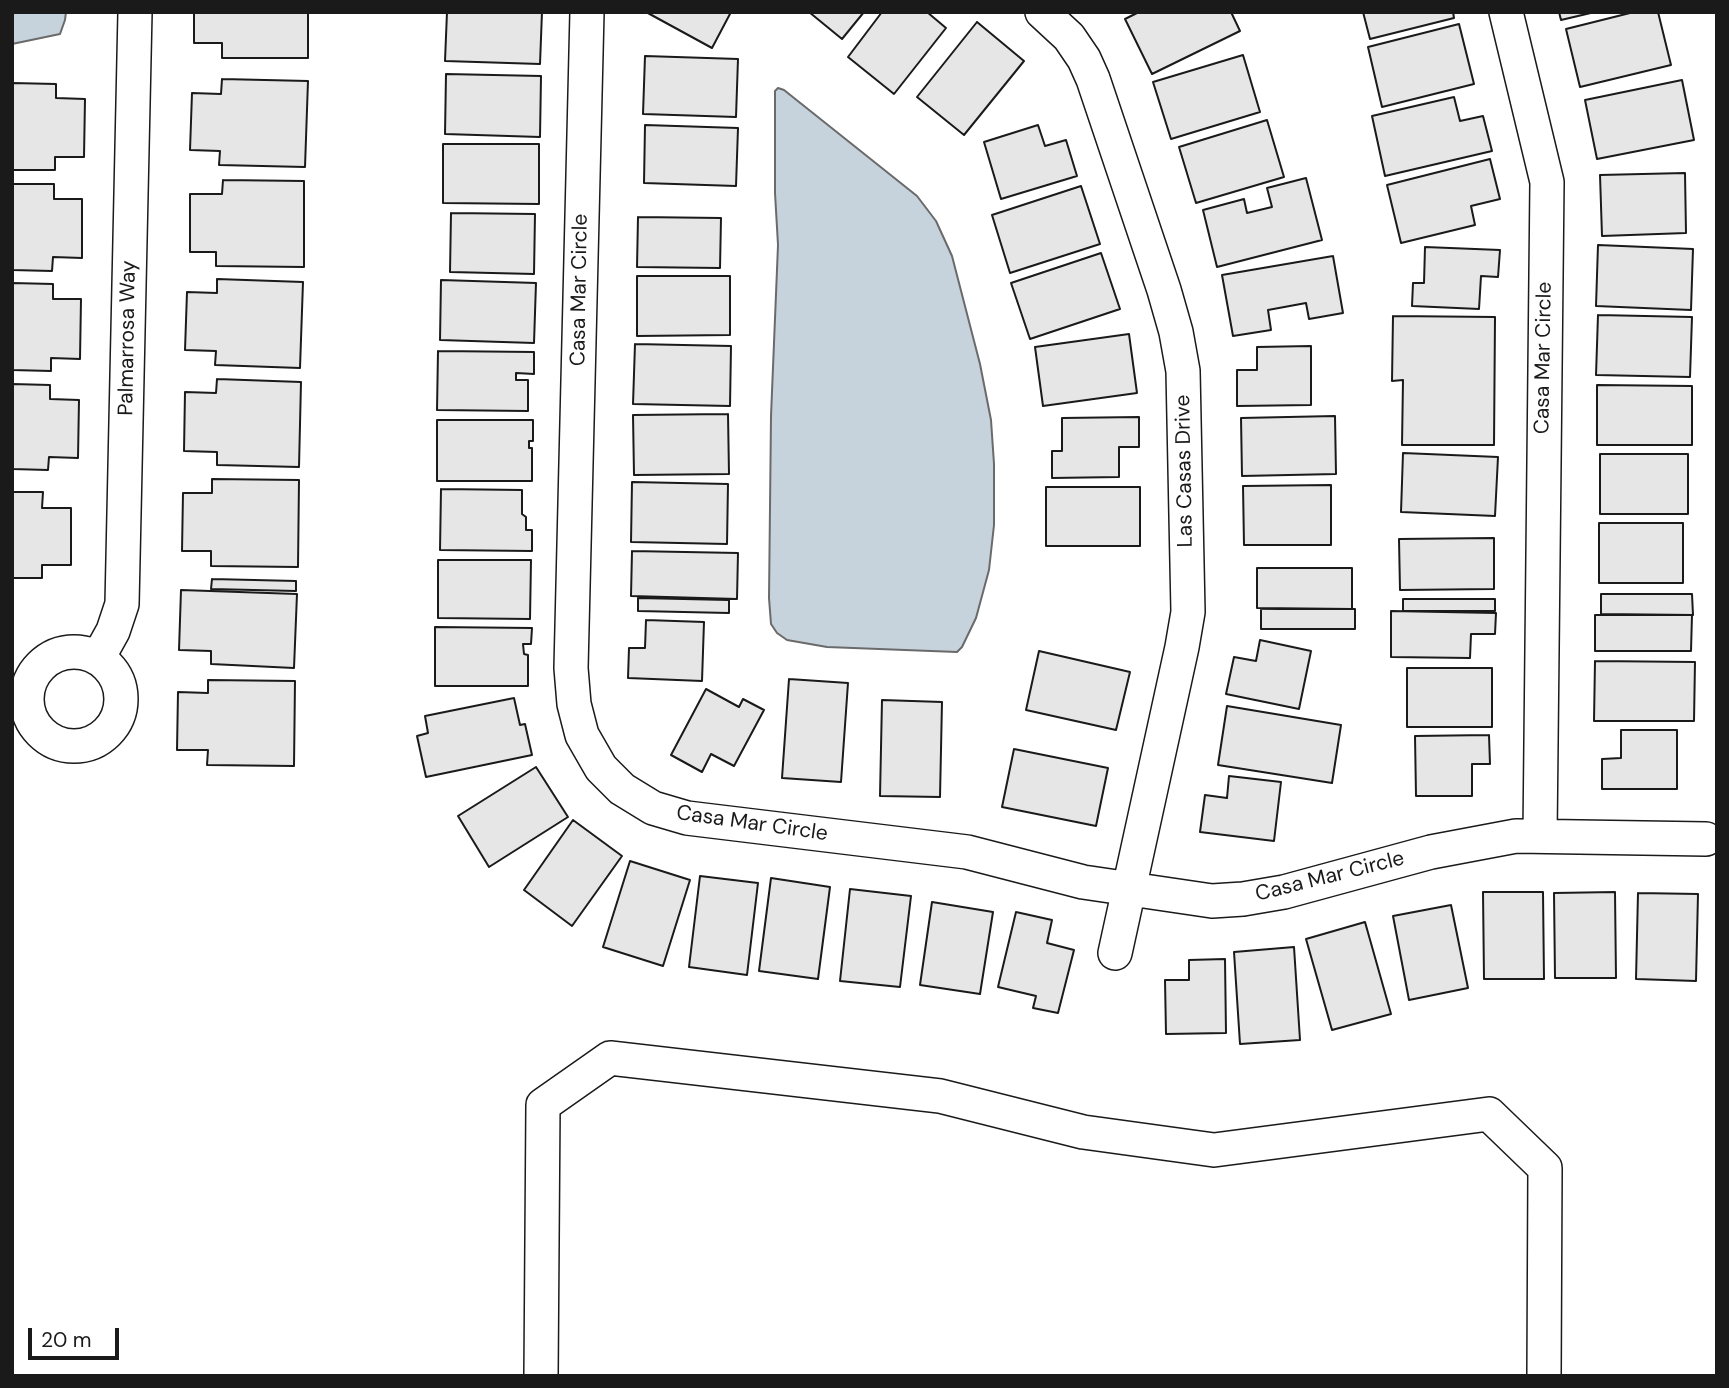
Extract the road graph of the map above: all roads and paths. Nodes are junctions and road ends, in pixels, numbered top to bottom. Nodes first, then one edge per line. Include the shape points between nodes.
1 (135, 12) edge
2 (587, 12) edge
3 (1042, 12) edge
4 (1506, 12) edge
5 (98, 658) dead end
6 (1540, 835) junction
7 (1706, 839) dead end
8 (1129, 889) junction
9 (1115, 954) dead end
10 (541, 1376) edge
11 (1544, 1376) edge

1 - 5 street, Palmarrosa Way via 122,604
2 - 8 street, Casa Mar Circle via 571,668 582,735 601,768 622,789 653,808 687,818 967,852
3 - 8 street, Las Casas Drive via 1069,37 1093,79 1164,290 1183,370 1188,611
4 - 6 street, Casa Mar Circle via 1547,182
6 - 7 street, Casa Mar Circle
6 - 8 street, Casa Mar Circle via 1480,841 1243,899 1212,901
8 - 9 street, Las Casas Drive
10 - 11 street via 543,1105 610,1058 940,1096 1083,1132 1214,1150 1489,1114 1545,1168

